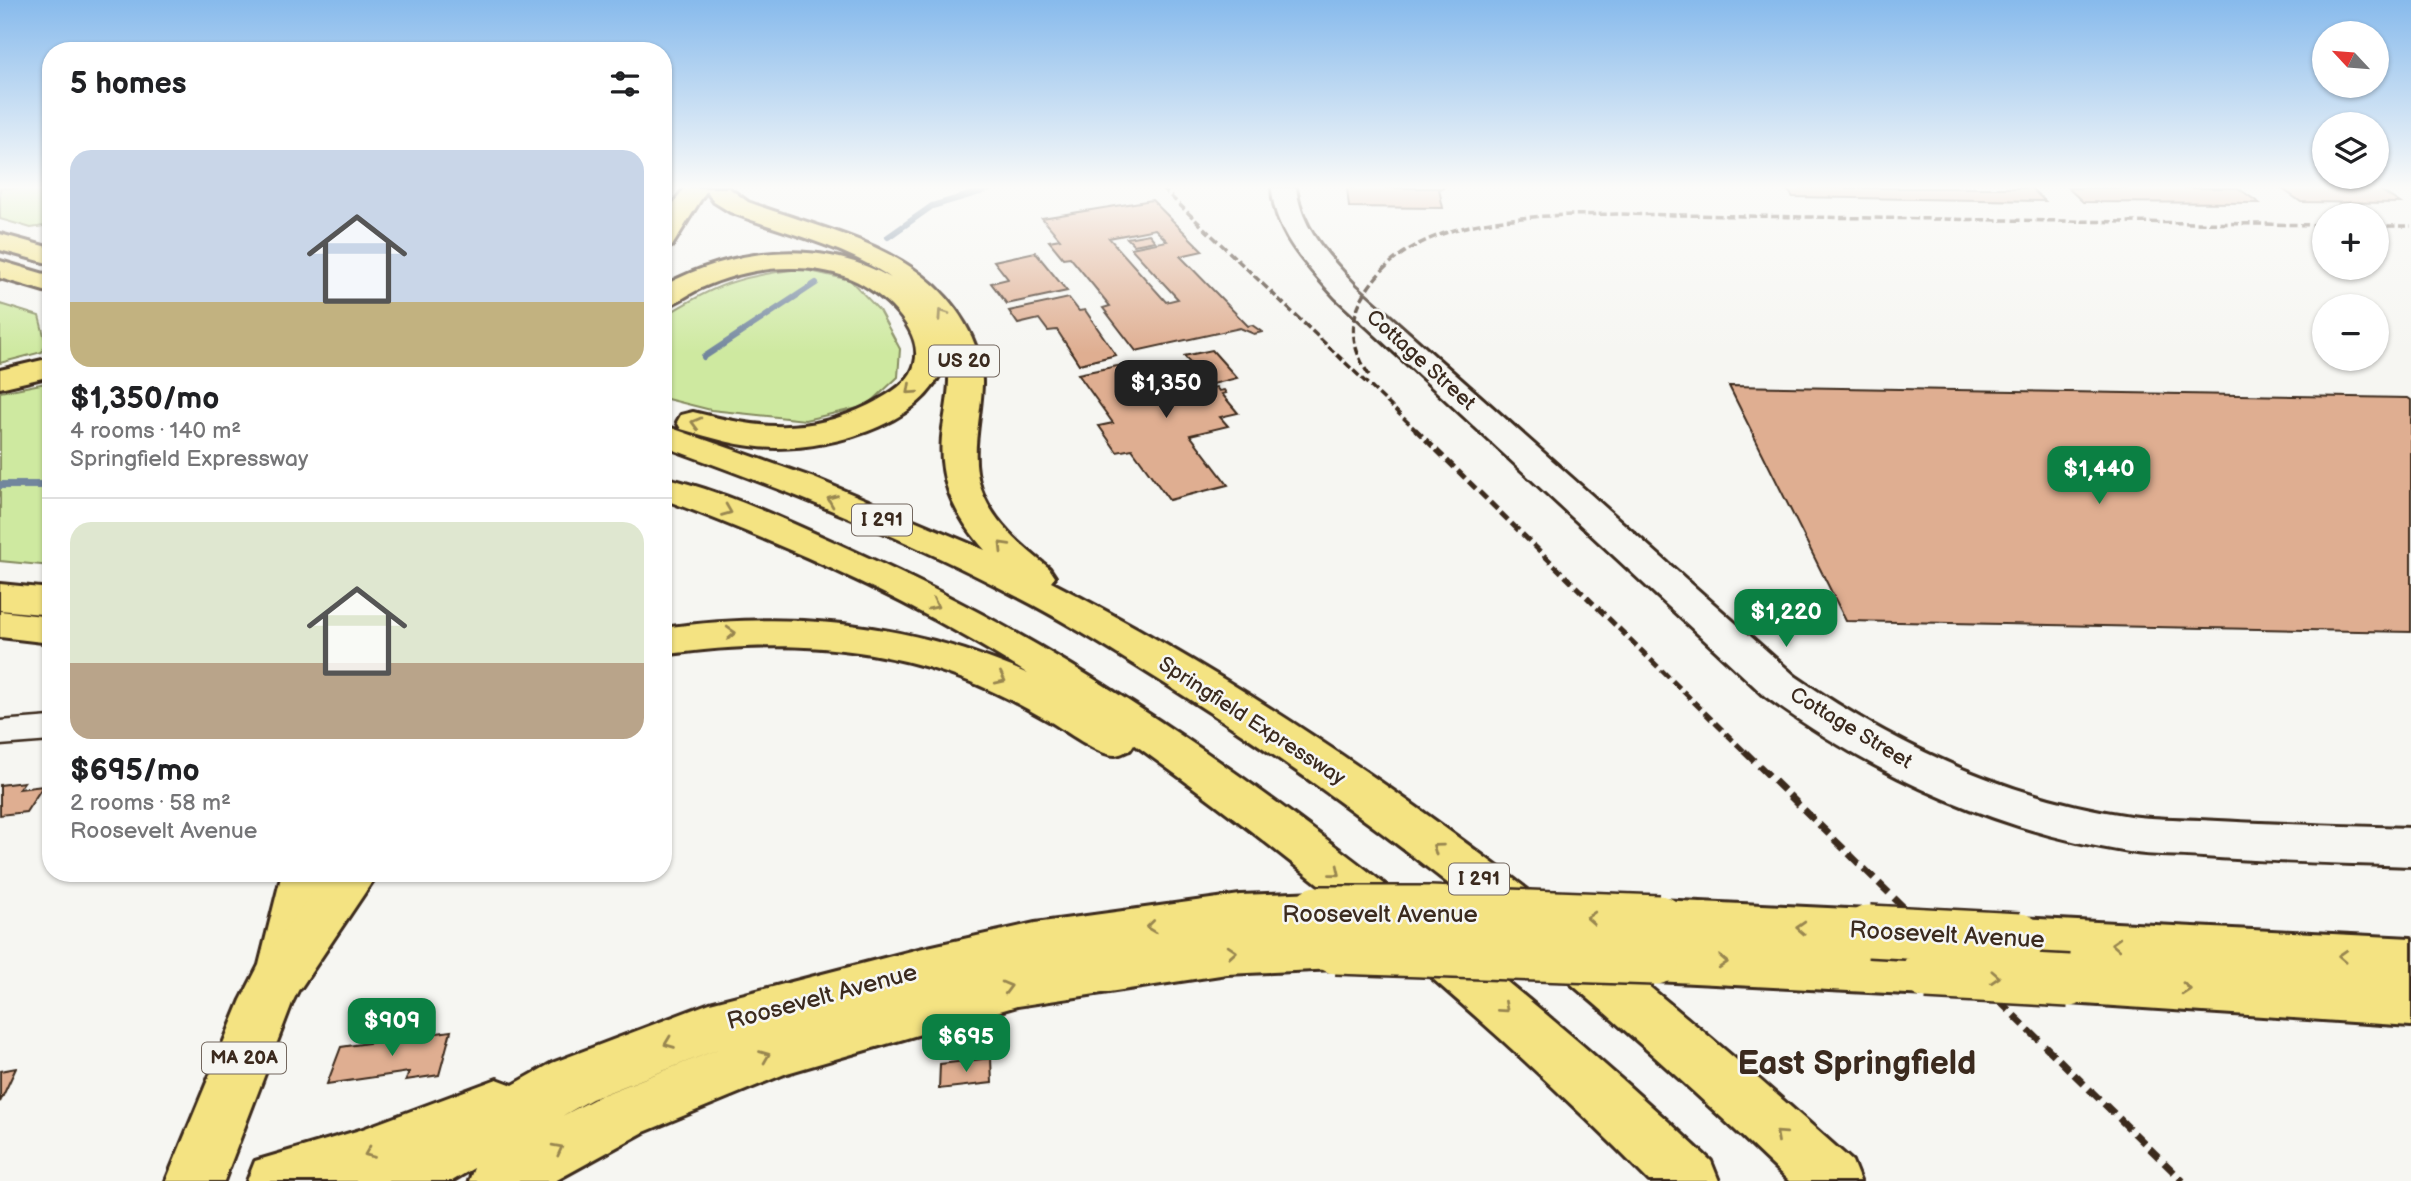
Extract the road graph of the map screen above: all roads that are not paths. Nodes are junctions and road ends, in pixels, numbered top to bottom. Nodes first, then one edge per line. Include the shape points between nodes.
1 (4, 243) edge
2 (840, 243) edge
3 (1305, 243) edge
4 (42, 254) edge
5 (0, 269) edge
6 (42, 282) edge
7 (672, 293) edge
8 (42, 369) edge
9 (0, 379) edge
10 (672, 416) edge
11 (672, 439) edge
12 (672, 491) edge
13 (0, 597) edge
14 (42, 601) edge
15 (1093, 621) junction
16 (0, 624) edge
17 (42, 629) edge
18 (672, 641) edge
19 (42, 730) edge
20 (0, 733) edge
21 (1283, 829) junction
22 (2411, 847) edge
23 (304, 882) edge
24 (327, 882) edge
25 (348, 882) edge
26 (1326, 930) junction
27 (1657, 940) junction
28 (2411, 960) edge
29 (282, 972) junction
30 (2411, 1003) edge
31 (572, 1081) junction
32 (204, 1177) edge
33 (276, 1181) edge
34 (397, 1181) edge
35 (498, 1181) edge
36 (1690, 1181) edge
37 (1831, 1181) edge

1 - 4 main road
15 -> 2 main road, US 20 via 1000,544 971,503 958,464 965,367 957,340 935,302 885,263
3 - 22 main road, Cottage Street via 1346,292 1780,686 1850,733 1995,799 2130,834
5 - 6 main road
7 -> 10 main road via 697,278 738,267 792,260 832,263 866,275 896,295 923,328 932,355 916,387 893,404 865,419 812,435 746,436
8 - 9 main road
15 -> 11 main road, Springfield Expressway / I 291 via 1026,584 906,530
12 -> 21 main road, I 291 via 832,557 985,631 1135,725
13 - 14 main road
37 -> 15 main road, Springfield Expressway / I 291 via 1640,1009 1464,867 1284,737
16 - 17 main road
18 -> 21 main road via 726,632 813,634 878,640 960,663 1037,696
19 - 20 street
21 -> 36 main road, I 291 via 1562,1058
23 - 29 main road, MA 20A
24 - 29 main road, MA 20A
25 - 29 main road
26 - 27 main road, Roosevelt Avenue, bridge
26 -> 31 main road, Roosevelt Avenue via 1240,916 1035,944 710,1027
35 -> 26 main road, Roosevelt Avenue via 625,1113 781,1050 1017,984 1227,952
28 -> 27 main road, Roosevelt Avenue, bridge via 1869,931
27 -> 30 main road, Roosevelt Avenue, bridge via 1927,973
29 - 32 main road, MA 20A via 267,1000
31 -> 33 main road via 446,1122 320,1173
31 - 34 main road, Roosevelt Avenue

